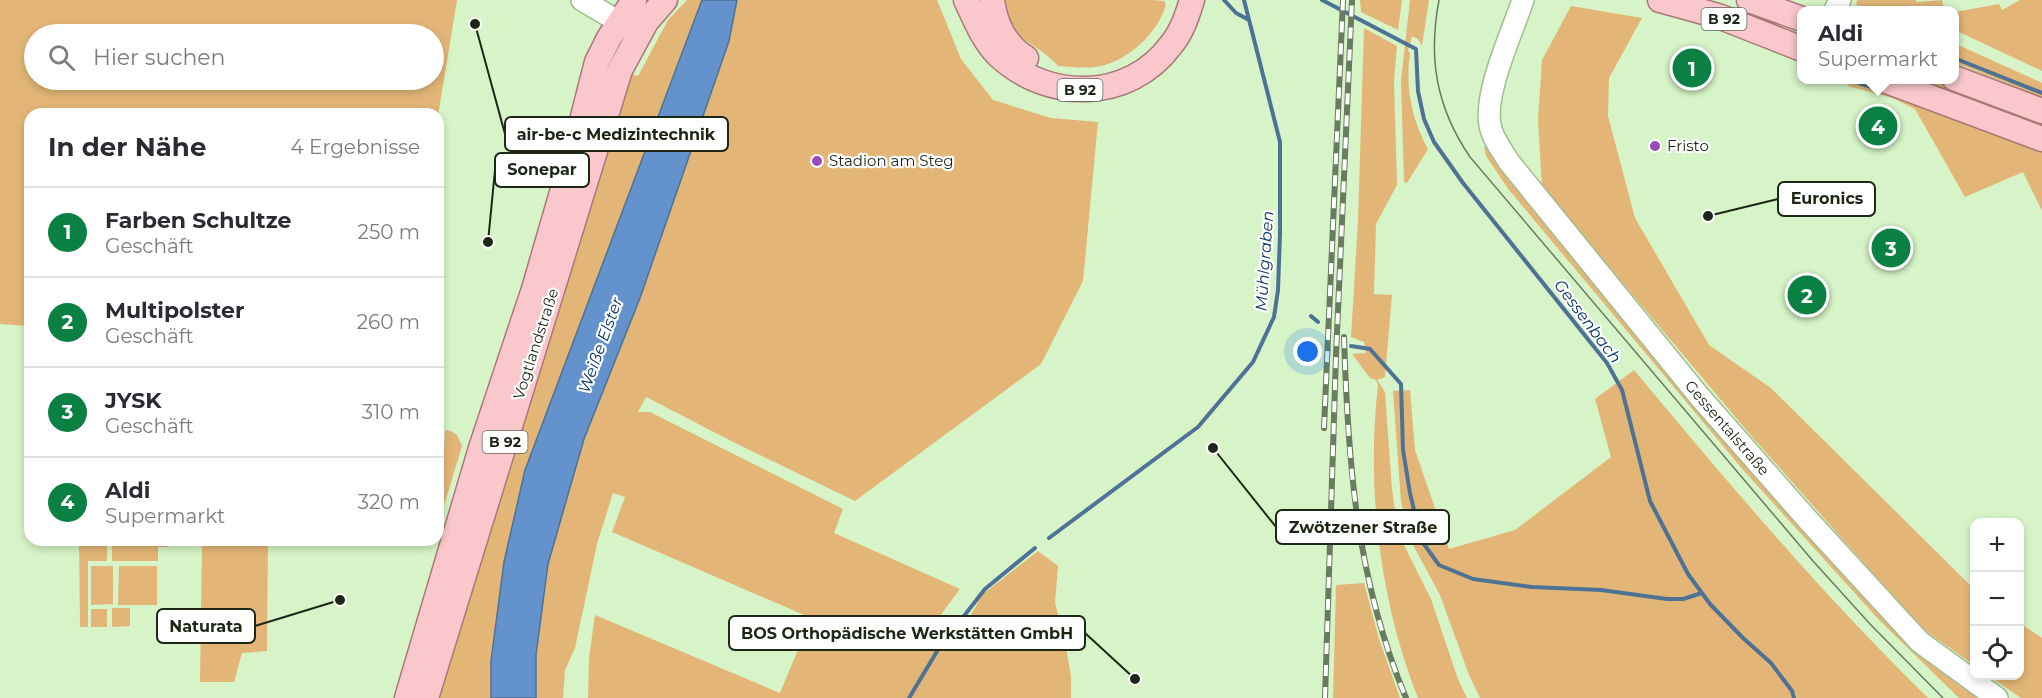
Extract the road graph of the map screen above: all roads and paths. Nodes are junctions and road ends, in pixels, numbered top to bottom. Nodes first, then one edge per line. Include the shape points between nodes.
1 (582, 0) edge
2 (966, 0) edge
3 (992, 0) edge
4 (1177, 0) edge
5 (1192, 0) edge
6 (1523, 0) edge
7 (1660, 0) edge
8 (1749, 0) edge
9 (628, 6) edge
10 (656, 10) edge
11 (1797, 17) edge
12 (1797, 47) edge
13 (1959, 80) edge
14 (1895, 84) edge
15 (2042, 111) edge
16 (2042, 139) edge
17 (407, 698) edge
18 (426, 698) edge
19 (1997, 698) edge

1 - 9 main road
2 - 5 main road, B 92 via 985,38 1009,65 1039,82 1081,90 1128,81 1161,58 1181,31
3 - 4 main road, B 92 via 1005,38 1036,65 1065,74 1099,74 1134,60 1150,48 1172,18
6 - 19 main road, Gessentalstraße via 1489,108 1490,128 1509,162 1699,396 1808,520 1920,642
7 - 12 main road, B 92 via 1690,7
8 - 11 main road, B 92
9 - 10 main road
9 - 17 main road, Vogtlandstraße / B 92 via 597,62 534,289 481,448
10 - 18 main road, Vogtlandstraße / B 92 via 620,70
13 - 15 main road
14 - 16 main road

